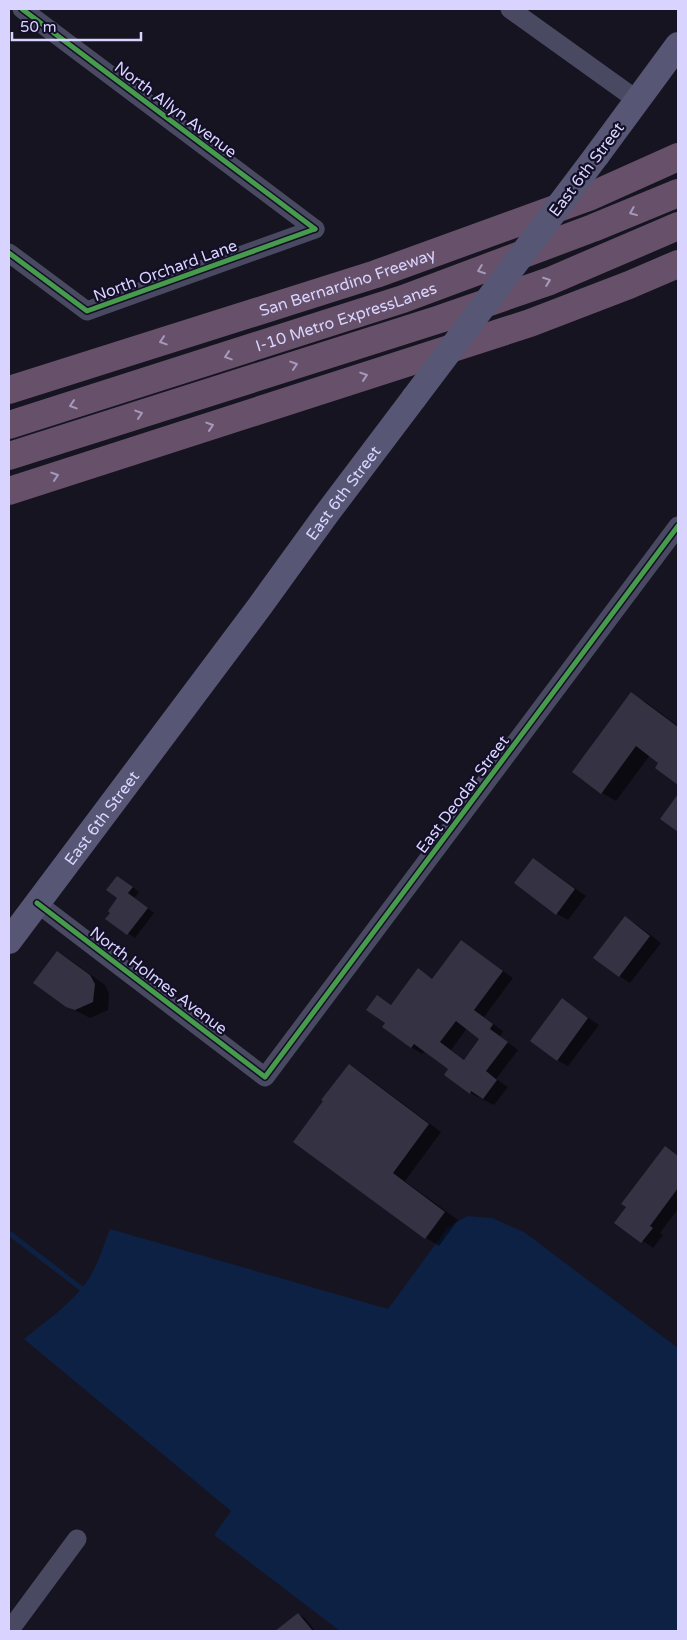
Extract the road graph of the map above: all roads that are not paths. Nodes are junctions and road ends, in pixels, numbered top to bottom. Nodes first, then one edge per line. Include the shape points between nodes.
1 (22, 9) edge
2 (510, 9) edge
3 (678, 45) edge
4 (637, 100) junction
5 (678, 157) edge
6 (678, 193) edge
7 (678, 226) edge
8 (315, 229) joint
9 (678, 252) edge
10 (9, 253) edge
11 (678, 264) edge
12 (629, 285) junction
13 (9, 390) edge
14 (9, 425) edge
15 (9, 456) edge
16 (9, 491) edge
17 (678, 526) edge
18 (37, 903) junction
19 (9, 941) edge
20 (265, 1077) joint
21 (77, 1539) dead end
22 (9, 1631) edge

1 - 8 street, North Allyn Avenue
2 - 4 street
3 - 4 main road, East 6th Street
4 - 18 main road, East 6th Street, bridge
5 -> 13 highway, San Bernardino Freeway via 591,196 376,274
6 -> 14 highway, I-10 Metro ExpressLanes via 403,299
15 -> 7 highway, I-10 Metro ExpressLanes via 440,319 550,281
8 - 10 street, North Orchard Lane via 87,311
9 - 12 highway
11 - 12 highway
16 -> 12 highway via 530,323
17 - 20 street, East Deodar Street
18 - 19 main road, East 6th Street
18 - 20 street, North Holmes Avenue
21 - 22 street

